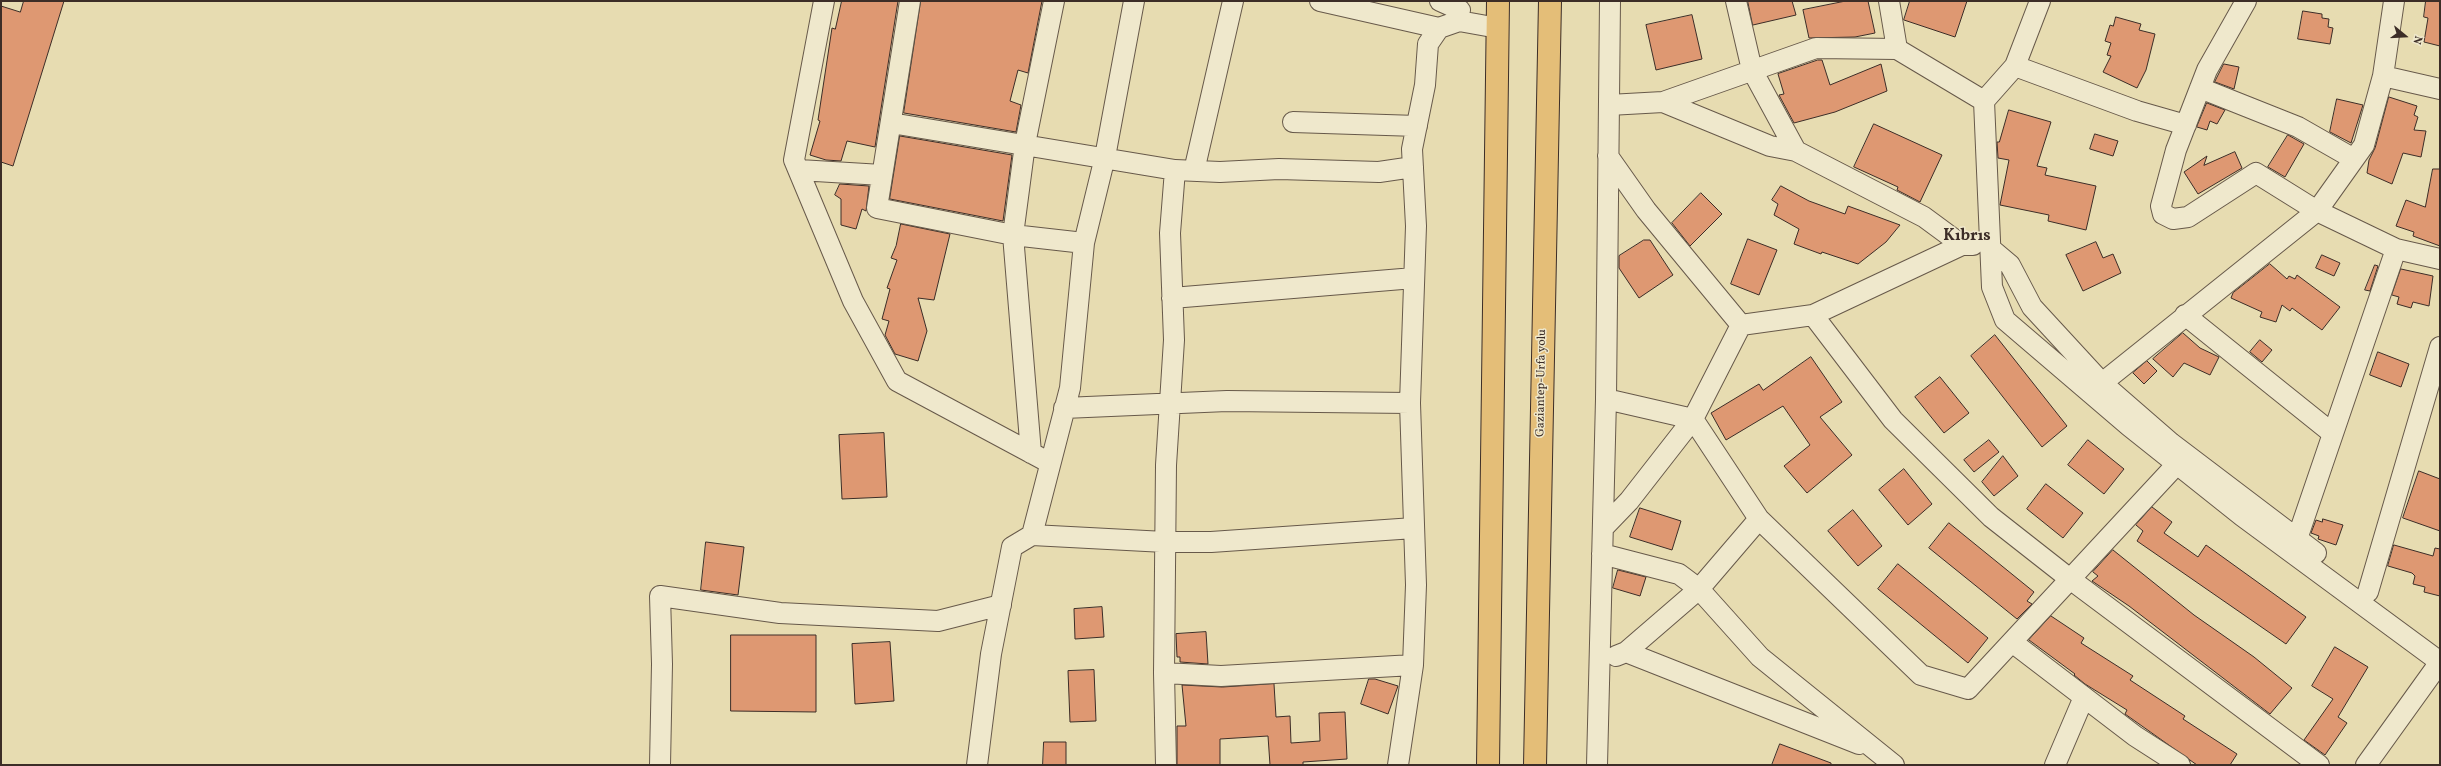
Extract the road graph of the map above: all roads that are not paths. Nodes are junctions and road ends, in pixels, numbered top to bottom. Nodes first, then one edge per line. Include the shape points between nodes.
1 (824, 1) edge
2 (910, 1) edge
3 (1054, 1) edge
4 (1134, 1) edge
5 (1233, 1) edge
6 (1320, 1) edge
7 (1440, 1) edge
8 (1498, 1) edge
9 (1550, 1) edge
10 (1610, 1) edge
11 (1736, 1) edge
12 (1889, 1) edge
13 (2040, 1) edge
14 (2246, 1) edge
15 (2394, 1) edge
16 (1460, 11) edge
17 (1439, 28) junction
18 (1498, 28) junction
19 (1897, 49) junction
20 (2016, 66) junction
21 (1752, 70) junction
22 (2383, 76) junction
23 (2200, 88) junction
24 (2440, 89) edge
25 (1984, 101) junction
26 (1663, 102) junction
27 (1609, 105) junction
28 (1293, 122) dead end
29 (891, 123) junction
30 (2186, 125) junction
31 (1417, 126) junction
32 (1025, 144) junction
33 (1796, 151) junction
34 (1608, 156) junction
35 (1105, 157) junction
36 (2354, 159) junction
37 (1413, 167) junction
38 (799, 170) junction
39 (1184, 170) junction
40 (882, 175) junction
41 (2317, 211) junction
42 (1013, 236) junction
43 (1084, 243) junction
44 (1962, 245) junction
45 (1991, 247) junction
46 (2396, 250) junction
47 (2440, 259) edge
48 (1414, 278) junction
49 (1172, 298) junction
50 (1813, 315) junction
51 (2185, 315) junction
52 (1741, 325) junction
53 (2440, 347) edge
54 (2102, 383) junction
55 (1606, 399) junction
56 (1170, 402) junction
57 (1410, 403) junction
58 (1064, 408) junction
59 (1693, 419) junction
60 (2332, 433) junction
61 (1031, 453) junction
62 (1050, 463) junction
63 (2177, 464) junction
64 (1759, 519) junction
65 (1414, 528) junction
66 (1603, 528) junction
67 (1032, 534) junction
68 (2297, 539) junction
69 (1165, 542) junction
70 (1602, 554) junction
71 (2070, 579) junction
72 (1699, 589) junction
73 (2368, 592) junction
74 (1001, 605) junction
75 (2012, 642) junction
76 (2440, 648) edge
77 (1626, 652) junction
78 (1600, 662) junction
79 (2440, 662) edge
80 (1413, 665) junction
81 (1164, 673) junction
82 (2084, 697) junction
83 (1877, 751) junction
84 (660, 765) edge
85 (977, 765) edge
86 (1166, 765) edge
87 (1398, 765) edge
88 (1488, 765) edge
89 (1535, 765) edge
90 (1597, 765) edge
91 (1894, 765) edge
92 (2055, 765) edge
93 (2180, 765) edge
94 (2319, 765) edge
95 (2366, 765) edge

1 - 38 street via 794,160
2 - 29 street
3 - 32 street
4 - 35 street
5 - 39 street
6 - 17 street
7 - 16 street
8 - 18 highway
9 - 89 highway, Gaziantep-Urfa yolu
10 - 27 street
11 - 21 street
12 - 19 street
13 - 20 street
14 - 23 street via 2207,70
15 - 22 street
16 - 17 street
16 - 18 street
17 - 31 street via 1428,44 1425,85
18 - 88 highway
19 - 21 street via 1816,48
19 - 25 street
20 - 25 street
20 - 30 street via 2136,111
21 - 26 street
21 - 33 street
22 - 24 street
22 - 36 street via 2364,145
23 - 30 street
23 - 36 street via 2298,127
25 - 45 street
26 - 27 street
26 - 33 street via 1770,146
27 - 34 street
28 - 31 street
29 - 32 street via 985,140
29 - 40 street
30 - 41 street via 2161,206 2163,214 2173,219 2188,217 2256,173
31 - 37 street via 1412,149
32 - 35 street
32 - 42 street
33 - 44 street via 1924,216
34 - 52 street via 1646,210
34 - 55 street
35 - 39 street
35 - 43 street
36 - 41 street
37 - 39 street via 1379,172
37 - 48 street via 1416,226
38 - 40 street
38 - 61 street via 853,301 897,381
39 - 49 street via 1170,233
40 - 42 street via 877,208
41 - 46 street
41 - 51 street
42 - 43 street
42 - 61 street
43 - 58 street via 1070,388
44 - 45 street
44 - 50 street
45 - 54 street via 2010,265 2032,307
45 - 63 street via 1992,287 2005,320
46 - 47 street
46 - 60 street
48 - 49 street
48 - 57 street
49 - 56 street via 1174,340
50 - 52 street
50 - 71 street via 1893,420 1991,517
51 - 54 street
51 - 60 street
52 - 59 street
53 - 73 street
54 - 68 street via 2171,443
55 - 59 street
55 - 66 street
56 - 57 street
56 - 58 street
56 - 69 street
57 - 65 street
58 - 62 street
59 - 64 street
59 - 66 street via 1629,501
60 - 68 street
61 - 62 street
62 - 67 street
63 - 71 street
63 - 79 street via 2242,516
64 - 72 street
64 - 75 street via 1921,675 1968,689
65 - 69 street via 1211,542
65 - 80 street via 1416,586
66 - 70 street
67 - 69 street
67 - 74 street via 1012,547
68 - 73 street
69 - 81 street
70 - 72 street via 1679,574
70 - 78 street
71 - 75 street
71 - 94 street
72 - 77 street
72 - 83 street via 1760,657
73 - 76 street
74 - 84 street via 930,621 780,613 660,596
74 - 85 street via 991,654
75 - 82 street
77 - 78 street
77 - 83 street
78 - 90 street
79 - 95 street
80 - 81 street via 1220,676
80 - 87 street
81 - 86 street
82 - 92 street
82 - 93 street via 2135,736
83 - 91 street

